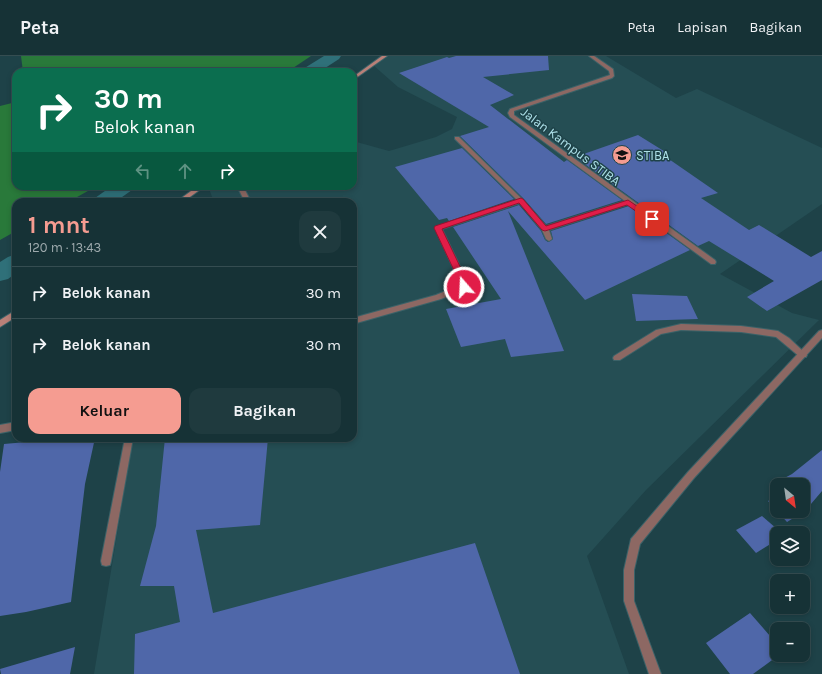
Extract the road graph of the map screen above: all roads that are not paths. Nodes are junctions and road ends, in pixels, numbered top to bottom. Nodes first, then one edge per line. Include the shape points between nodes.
1 (385, 56) edge
2 (591, 56) edge
3 (357, 76) edge
4 (456, 138) dead end
5 (196, 190) edge
6 (185, 198) edge
7 (521, 201) junction
8 (628, 202) junction
9 (545, 229) junction
10 (549, 239) dead end
11 (713, 262) dead end
12 (12, 316) edge
13 (357, 320) edge
14 (0, 324) edge
15 (822, 333) edge
16 (803, 354) junction
17 (617, 358) dead end
18 (12, 427) edge
19 (0, 429) edge
20 (128, 442) edge
21 (106, 561) dead end
22 (655, 674) edge

1 - 3 street
2 - 8 street, Jalan Kampus STIBA via 610,70 612,75 512,110 511,113
4 - 7 street
5 - 6 street
7 - 9 street
7 - 13 street via 438,228 464,287
8 - 9 street
8 - 11 street, Jalan Kampus STIBA
9 - 10 street
12 - 14 street
15 - 16 street
16 - 17 street via 778,334 741,329 681,327 659,332
16 - 22 street via 691,476 635,542 629,570 629,601
18 - 19 street
20 - 21 street

